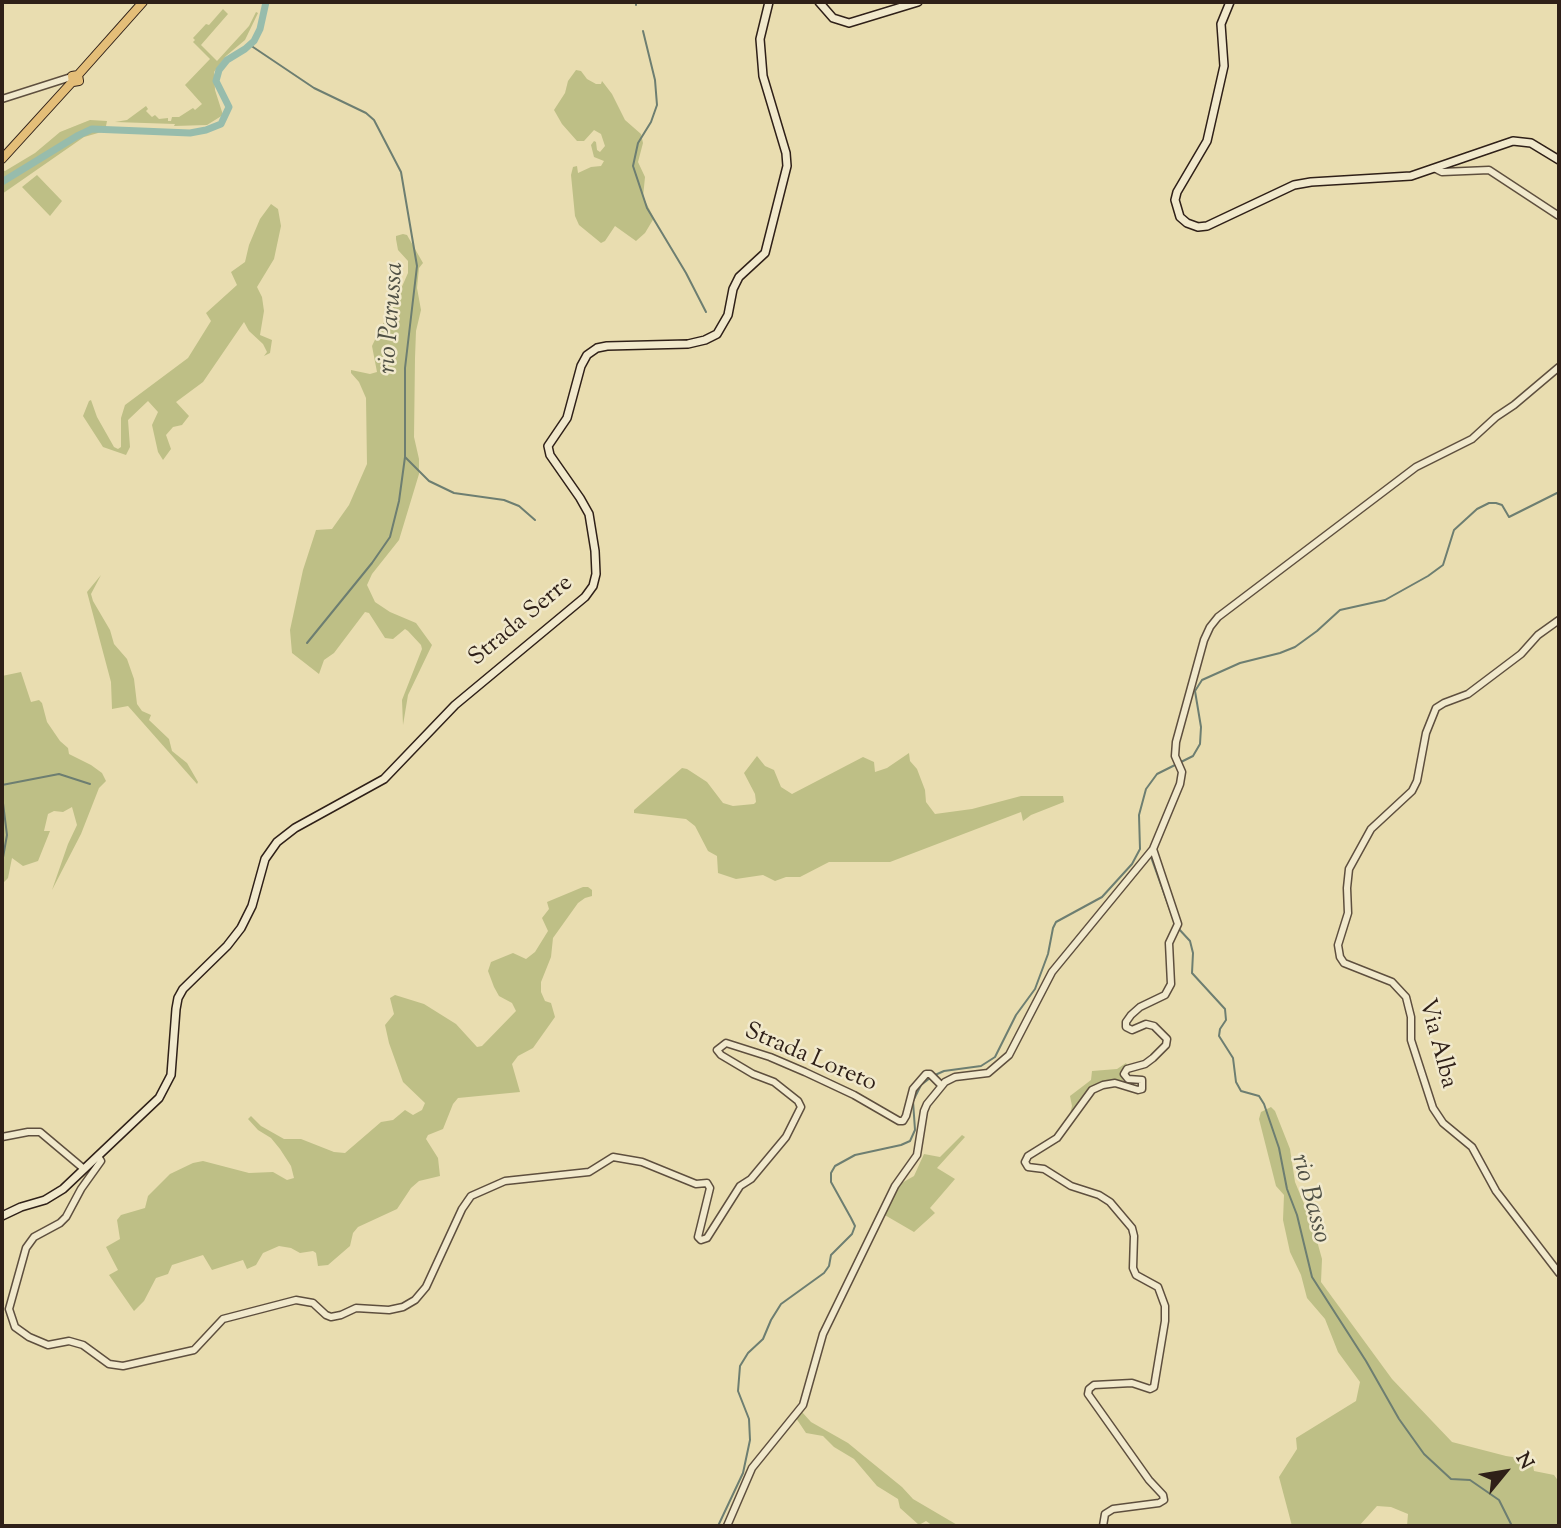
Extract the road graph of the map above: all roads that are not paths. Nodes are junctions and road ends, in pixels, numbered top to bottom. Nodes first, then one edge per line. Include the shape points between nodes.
1 (144, 2) edge
2 (769, 2) edge
3 (819, 2) edge
4 (918, 2) edge
5 (1230, 2) edge
6 (74, 78) junction
7 (2, 99) edge
8 (2, 159) edge
9 (1559, 160) edge
10 (1436, 169) junction
11 (1559, 216) edge
12 (1559, 367) edge
13 (1559, 620) edge
14 (1150, 853) junction
15 (936, 1080) junction
16 (2, 1137) edge
17 (98, 1156) junction
18 (84, 1169) junction
19 (2, 1216) edge
20 (1559, 1273) edge
21 (727, 1526) edge
22 (1103, 1526) edge

1 - 6 main road
2 - 17 main road, Strada Serre via 760,39 763,76 787,166 765,253 739,277 717,334 688,344 607,346 587,355 567,418 548,446 589,514 593,586 455,705 384,779 277,842 265,859 242,928 178,999 171,1075 163,1092
3 - 4 main road via 833,18 849,23
5 - 10 main road via 1221,24 1224,66 1207,141 1177,192 1180,218 1198,227 1207,226 1294,185 1386,179
6 - 7 street
6 - 8 main road
9 - 10 main road via 1531,143 1513,141
10 - 11 street via 1489,170
12 - 14 street via 1472,439 1416,467 1219,617 1203,640 1176,742 1182,776
13 - 20 street, Via Alba via 1468,694 1436,708 1412,791 1371,829 1349,869 1348,913 1338,945 1345,963 1392,982 1406,998 1412,1017 1410,1040 1433,1108 1443,1123 1472,1147 1496,1191
14 - 15 street via 1052,972 1001,1064 988,1073
14 - 22 street via 1176,926 1169,943 1170,989 1140,1007 1126,1027 1154,1026 1167,1039 1166,1045 1124,1074 1142,1080 1144,1087 1138,1090 1115,1083 1092,1090 1056,1138 1025,1162 1110,1202 1132,1228 1136,1275 1152,1283 1163,1297 1165,1321 1154,1387 1091,1386 1088,1392 1164,1497 1159,1503 1113,1508 1105,1514
15 - 17 street, Strada Loreto via 926,1074 913,1089 906,1116 899,1121 796,1068 726,1043 718,1050 721,1055 774,1082 801,1107 786,1137 740,1186 707,1238 698,1237 710,1188 707,1183 696,1184 642,1162 613,1157 589,1172 505,1181 471,1196 426,1287 403,1307 356,1308 331,1317 313,1303 296,1300 223,1320 194,1350 123,1366 109,1364 83,1345 69,1341 48,1345 29,1337 10,1319 26,1248 34,1237 66,1217 101,1161
15 - 21 street via 924,1111 917,1155 895,1186 823,1334 803,1405 752,1468
16 - 18 street via 40,1132
17 - 18 main road
18 - 19 main road via 45,1200

